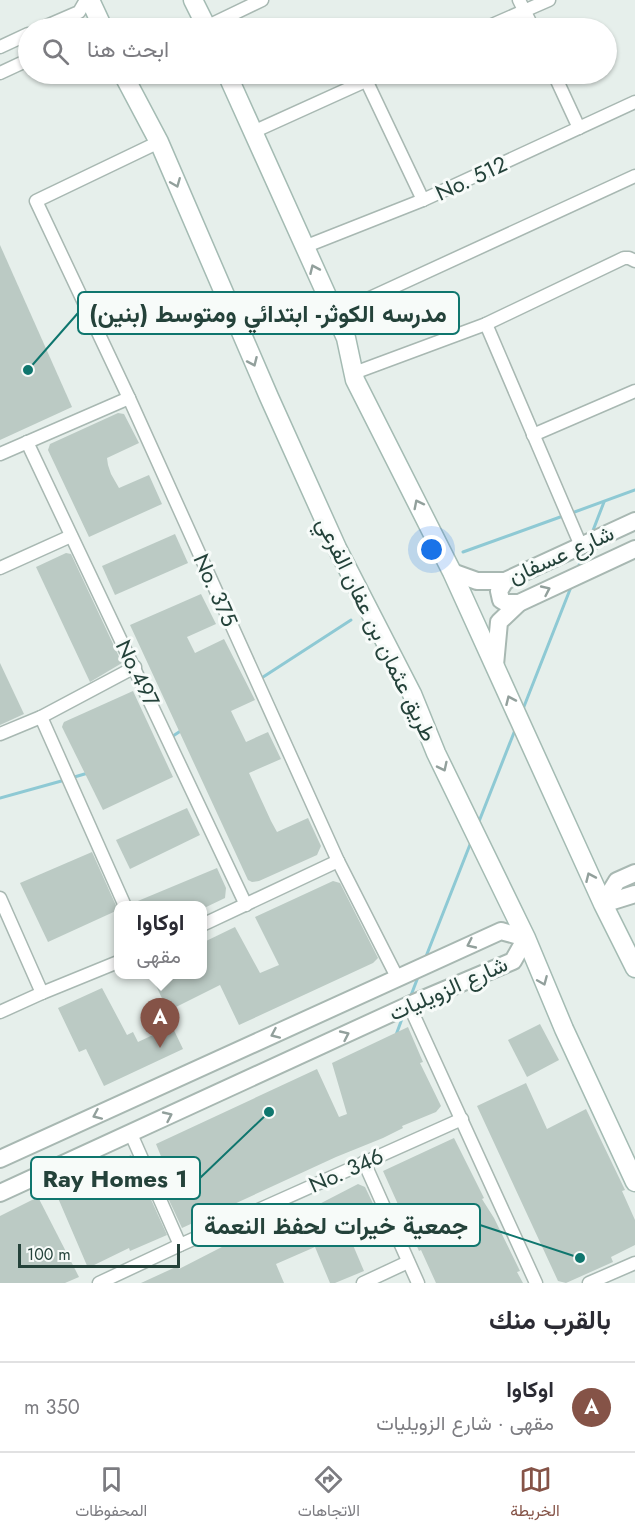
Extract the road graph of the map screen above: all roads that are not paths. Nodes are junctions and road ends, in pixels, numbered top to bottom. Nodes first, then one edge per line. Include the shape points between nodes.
1 (88, 0) edge
2 (193, 0) edge
3 (262, 0) edge
4 (549, 0) edge
5 (522, 6) edge
6 (65, 18) edge
7 (98, 18) edge
8 (201, 18) edge
9 (226, 18) edge
10 (502, 18) edge
11 (18, 39) edge
12 (0, 47) edge
13 (18, 65) edge
14 (0, 73) edge
15 (128, 84) edge
16 (231, 84) edge
17 (357, 84) edge
18 (368, 84) edge
19 (559, 84) edge
20 (635, 102) edge
21 (579, 128) junction
22 (253, 132) junction
23 (159, 142) junction
24 (635, 176) edge
25 (423, 200) junction
26 (304, 247) junction
27 (635, 261) edge
28 (334, 314) junction
29 (486, 324) junction
30 (354, 373) junction
31 (635, 391) edge
32 (129, 398) junction
33 (533, 435) junction
34 (27, 442) junction
35 (0, 454) edge
36 (635, 521) edge
37 (71, 537) junction
38 (581, 546) junction
39 (635, 549) edge
40 (0, 568) edge
41 (452, 572) junction
42 (505, 581) junction
43 (519, 603) junction
44 (495, 665) junction
45 (135, 667) junction
46 (41, 717) junction
47 (0, 734) edge
48 (338, 861) junction
49 (635, 873) edge
50 (635, 894) edge
51 (0, 898) edge
52 (123, 901) edge
53 (603, 904) junction
54 (246, 905) junction
55 (207, 923) edge
56 (526, 938) junction
57 (114, 964) edge
58 (635, 968) edge
59 (398, 979) junction
60 (42, 993) junction
61 (410, 1005) junction
62 (0, 1012) edge
63 (564, 1029) junction
64 (462, 1119) junction
65 (131, 1134) junction
66 (635, 1154) edge
67 (0, 1159) edge
68 (363, 1162) junction
69 (635, 1182) edge
70 (0, 1192) edge
71 (180, 1245) junction
72 (408, 1262) junction
73 (635, 1263) edge
74 (99, 1283) edge
75 (363, 1283) edge
76 (418, 1283) edge
77 (536, 1283) edge
78 (589, 1283) edge

1 - 6 street via 79,12
1 - 7 main road
2 - 8 main road
3 - 9 street
4 - 5 street
5 - 10 street
11 - 12 street
13 - 14 street
15 - 23 main road, طريق عثمان بن عفان الفرعي
16 - 22 main road
17 - 22 street
18 - 25 street
19 - 21 street
20 - 21 street, No. 512
21 - 25 street, No. 512
22 - 26 main road
23 - 32 street, No. 375 via 36,201
23 -> 56 main road, طريق عثمان بن عفان الفرعي via 337,548 412,694 436,753
24 - 28 street
25 - 26 street, No. 512
28 -> 26 main road
27 - 29 street via 624,258
28 - 30 main road via 346,338
29 - 30 street
29 - 33 street
41 -> 30 main road
31 - 33 street
32 - 34 street
32 - 48 street, No. 375
33 - 38 street
34 - 35 street
34 - 37 street, No.497
36 - 38 street, شارع عسفان
37 - 40 street
37 - 45 street, No.497
38 - 42 street, شارع عسفان
43 -> 39 street, شارع عسفان
41 - 42 street, شارع عسفان via 477,581
41 - 44 main road
42 - 43 street via 499,591 501,600
43 - 44 street, شارع عسفان via 500,622
53 -> 44 main road
45 - 46 street
45 - 54 street, No.497
46 - 47 street
46 - 52 street
48 - 54 street
48 - 59 street, No. 375
49 - 53 street via 617,881
50 - 53 street
51 - 60 street
53 - 58 main road
54 - 55 street
56 -> 59 street, شارع الزويليات via 501,931
56 - 61 street, شارع الزويليات via 513,961
56 -> 63 main road, طريق عثمان بن عفان الفرعي
57 - 60 street
59 -> 67 street, شارع الزويليات
60 - 62 street
61 - 64 street
65 -> 61 street, شارع الزويليات
63 - 66 main road
63 - 69 main road, طريق عثمان بن عفان الفرعي
64 - 68 street, No. 346
64 - 77 street
65 - 70 street, شارع الزويليات
65 - 71 street
68 - 71 street, No. 346
68 - 72 street
71 - 74 street, No. 346
72 - 75 street
72 - 76 street
73 - 78 street

